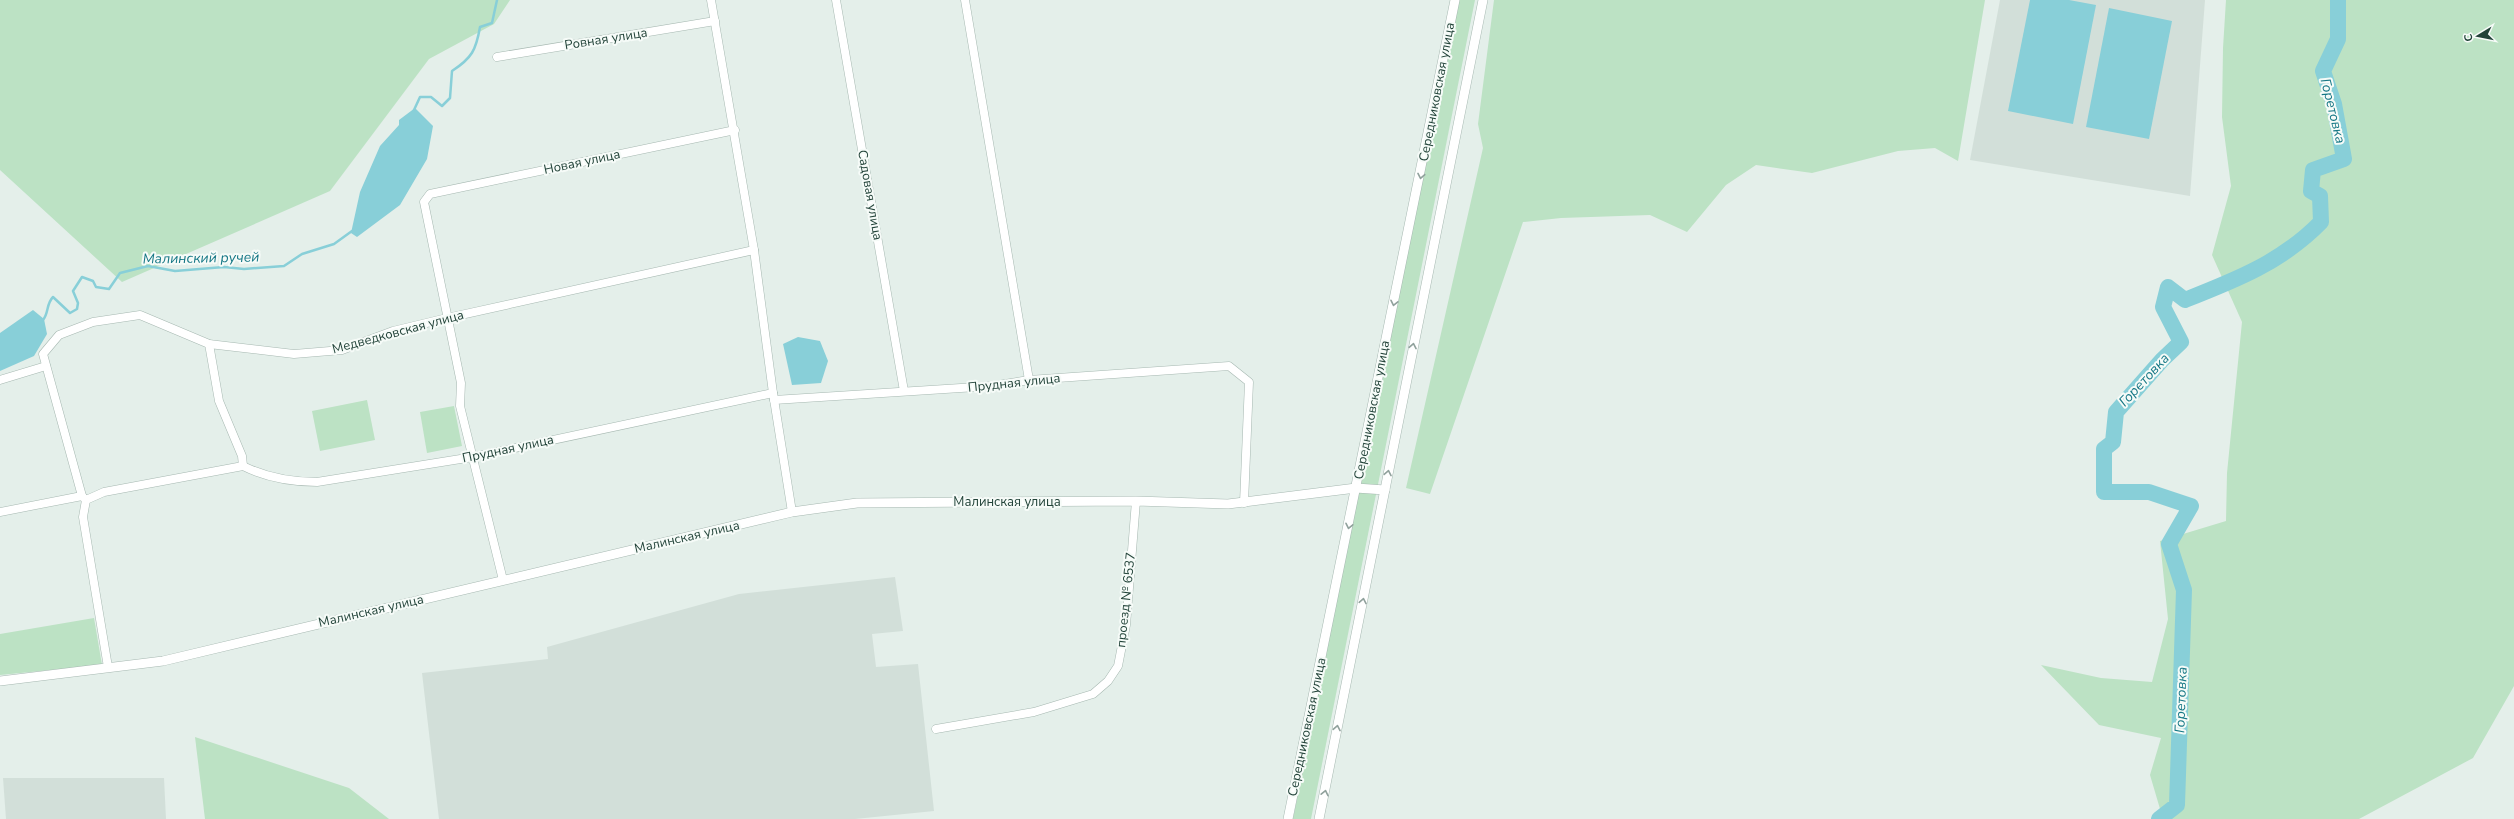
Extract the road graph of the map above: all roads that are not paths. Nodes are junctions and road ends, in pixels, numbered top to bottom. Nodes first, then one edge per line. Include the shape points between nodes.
1 (711, 0) edge
2 (836, 0) edge
3 (966, 0) edge
4 (1455, 0) edge
5 (1483, 0) edge
6 (715, 21) junction
7 (497, 57) dead end
8 (735, 130) junction
9 (754, 250) junction
10 (447, 318) junction
11 (209, 344) junction
12 (46, 366) junction
13 (0, 380) edge
14 (1029, 380) junction
15 (904, 391) junction
16 (774, 396) junction
17 (473, 457) junction
18 (243, 466) junction
19 (1356, 488) junction
20 (1385, 490) junction
21 (84, 498) junction
22 (1136, 501) junction
23 (1244, 503) junction
24 (0, 512) edge
25 (792, 512) junction
26 (503, 580) junction
27 (108, 667) junction
28 (0, 681) edge
29 (936, 729) dead end
30 (1288, 819) edge
31 (1319, 819) edge

1 - 6 street
2 - 15 street, Садовая улица
3 - 14 street
4 -> 19 street, Середниковская улица
20 -> 5 street, Середниковская улица
6 - 7 street, Ровная улица
6 - 8 street
8 - 9 street
8 - 10 street, Новая улица via 430,194 424,202
9 - 10 street, Медведковская улица
9 - 16 street
10 - 11 street, Медведковская улица via 394,331 342,350 294,354
10 - 17 street via 461,383 460,406
11 - 12 street, Медведковская улица via 140,315 94,322 59,335 43,354
11 - 18 street via 219,401 242,456
12 - 13 street
12 - 21 street, Медведковская улица
14 - 15 street, Прудная улица via 992,386
14 - 23 street, Прудная улица via 1229,366 1249,382
15 - 16 street, Прудная улица
16 - 17 street, Прудная улица
16 - 25 street
17 - 18 street, Прудная улица via 317,482 292,482
17 - 26 street
18 - 21 street
19 - 20 street, Малинская улица
19 - 23 street, Малинская улица
19 -> 30 street, Середниковская улица
31 -> 20 street, Середниковская улица
21 - 24 street
21 - 27 street via 83,517
22 - 23 street, Малинская улица
22 - 25 street, Малинская улица via 857,503
22 - 29 street, проезд № 6537 via 1126,625 1118,666 1108,681 1093,694 1034,712
25 - 26 street, Малинская улица
26 - 27 street, Малинская улица via 163,661
27 - 28 street, Малинская улица

